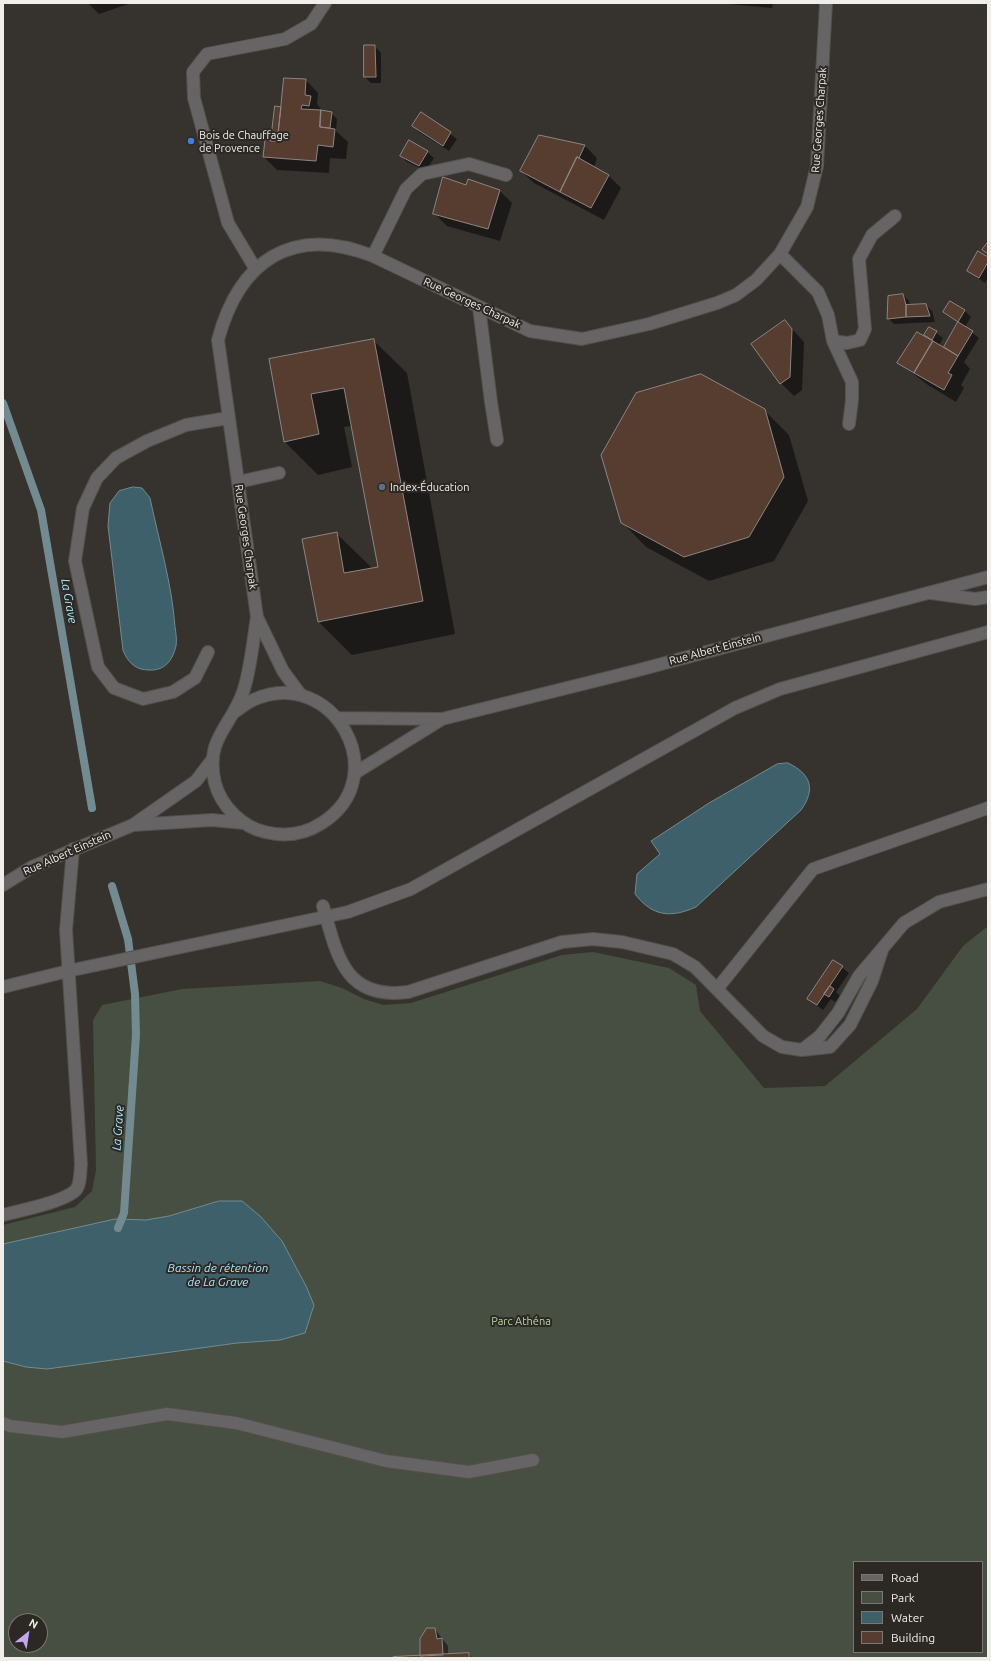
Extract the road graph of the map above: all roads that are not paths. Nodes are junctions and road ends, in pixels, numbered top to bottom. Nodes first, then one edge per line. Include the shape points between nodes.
1 (325, 3) edge
2 (826, 3) edge
3 (506, 175) dead end
4 (895, 216) dead end
5 (780, 254) junction
6 (372, 256) junction
7 (255, 268) junction
8 (479, 307) junction
9 (833, 341) junction
10 (228, 418) junction
11 (848, 424) dead end
12 (497, 440) dead end
13 (279, 473) dead end
14 (238, 482) junction
15 (988, 576) edge
16 (924, 592) junction
17 (988, 596) edge
18 (257, 617) junction
19 (988, 632) edge
20 (208, 652) dead end
21 (300, 694) junction
22 (233, 713) junction
23 (338, 718) junction
24 (442, 719) junction
25 (212, 760) junction
26 (355, 773) junction
27 (988, 808) edge
28 (244, 823) junction
29 (133, 825) junction
30 (73, 849) junction
31 (3, 885) edge
32 (988, 889) edge
33 (325, 911) junction
34 (882, 950) junction
35 (68, 971) junction
36 (3, 987) edge
37 (717, 989) junction
38 (802, 1050) junction
39 (3, 1215) edge
40 (3, 1423) edge
41 (533, 1460) dead end

1 - 7 street via 311,24 285,39 207,54 193,72 194,98 228,223
2 - 5 street, Rue Georges Charpak via 817,166 807,207
3 - 6 street via 469,164 422,174 406,189
4 - 9 street via 872,235 859,259 865,329 860,340 848,343
5 - 8 street, Rue Georges Charpak via 756,280 736,295 649,324 582,339 530,331
5 - 9 street via 818,292 828,316
6 - 7 street, Rue Georges Charpak via 355,249 330,244 309,245 287,250
6 - 8 street, Rue Georges Charpak
7 - 10 street, Rue Georges Charpak via 235,294 224,316 218,340
8 - 12 street
9 - 11 street via 852,382
10 - 14 street, Rue Georges Charpak
10 - 20 street via 186,425 146,441 116,458 96,478 83,508 76,561 98,667 114,688 143,699 173,692 195,678
13 - 14 street
14 - 18 street, Rue Georges Charpak
15 - 16 street, Rue Albert Einstein
16 - 17 street via 975,599
16 - 24 street, Rue Albert Einstein via 635,671
18 - 21 street via 283,671
18 - 22 street via 244,689
19 - 33 street via 780,689 741,706 594,785 411,889 348,912
21 - 22 street via 276,693 252,700
21 - 23 street via 321,703
22 - 25 street via 223,727
23 - 24 street, Rue Albert Einstein
23 - 26 street via 349,734 354,753
24 - 26 street, Rue Albert Einstein
25 - 28 street via 215,784 226,806
25 - 29 street, Rue Albert Einstein via 196,780
26 - 28 street via 347,797 340,808 331,818 311,830 289,835 265,833
27 - 37 street via 813,869
28 - 29 street, Rue Albert Einstein via 212,820
29 - 30 street, Rue Albert Einstein
30 - 31 street, Rue Albert Einstein via 32,867
30 - 35 street via 66,930
32 - 34 street via 939,902 904,923
33 - 35 street via 185,947
33 - 37 street via 339,959 353,979 370,990 391,994 408,992 562,942 593,940 622,942 673,954 695,967
34 - 38 street via 859,976 838,1013 820,1036
34 - 38 street via 872,981 850,1025 830,1047
35 - 36 street
35 - 39 street via 81,1164 79,1182 75,1190 54,1201
37 - 38 street via 763,1036 782,1047
40 - 41 street via 62,1432 167,1414 236,1423 386,1461 469,1472

